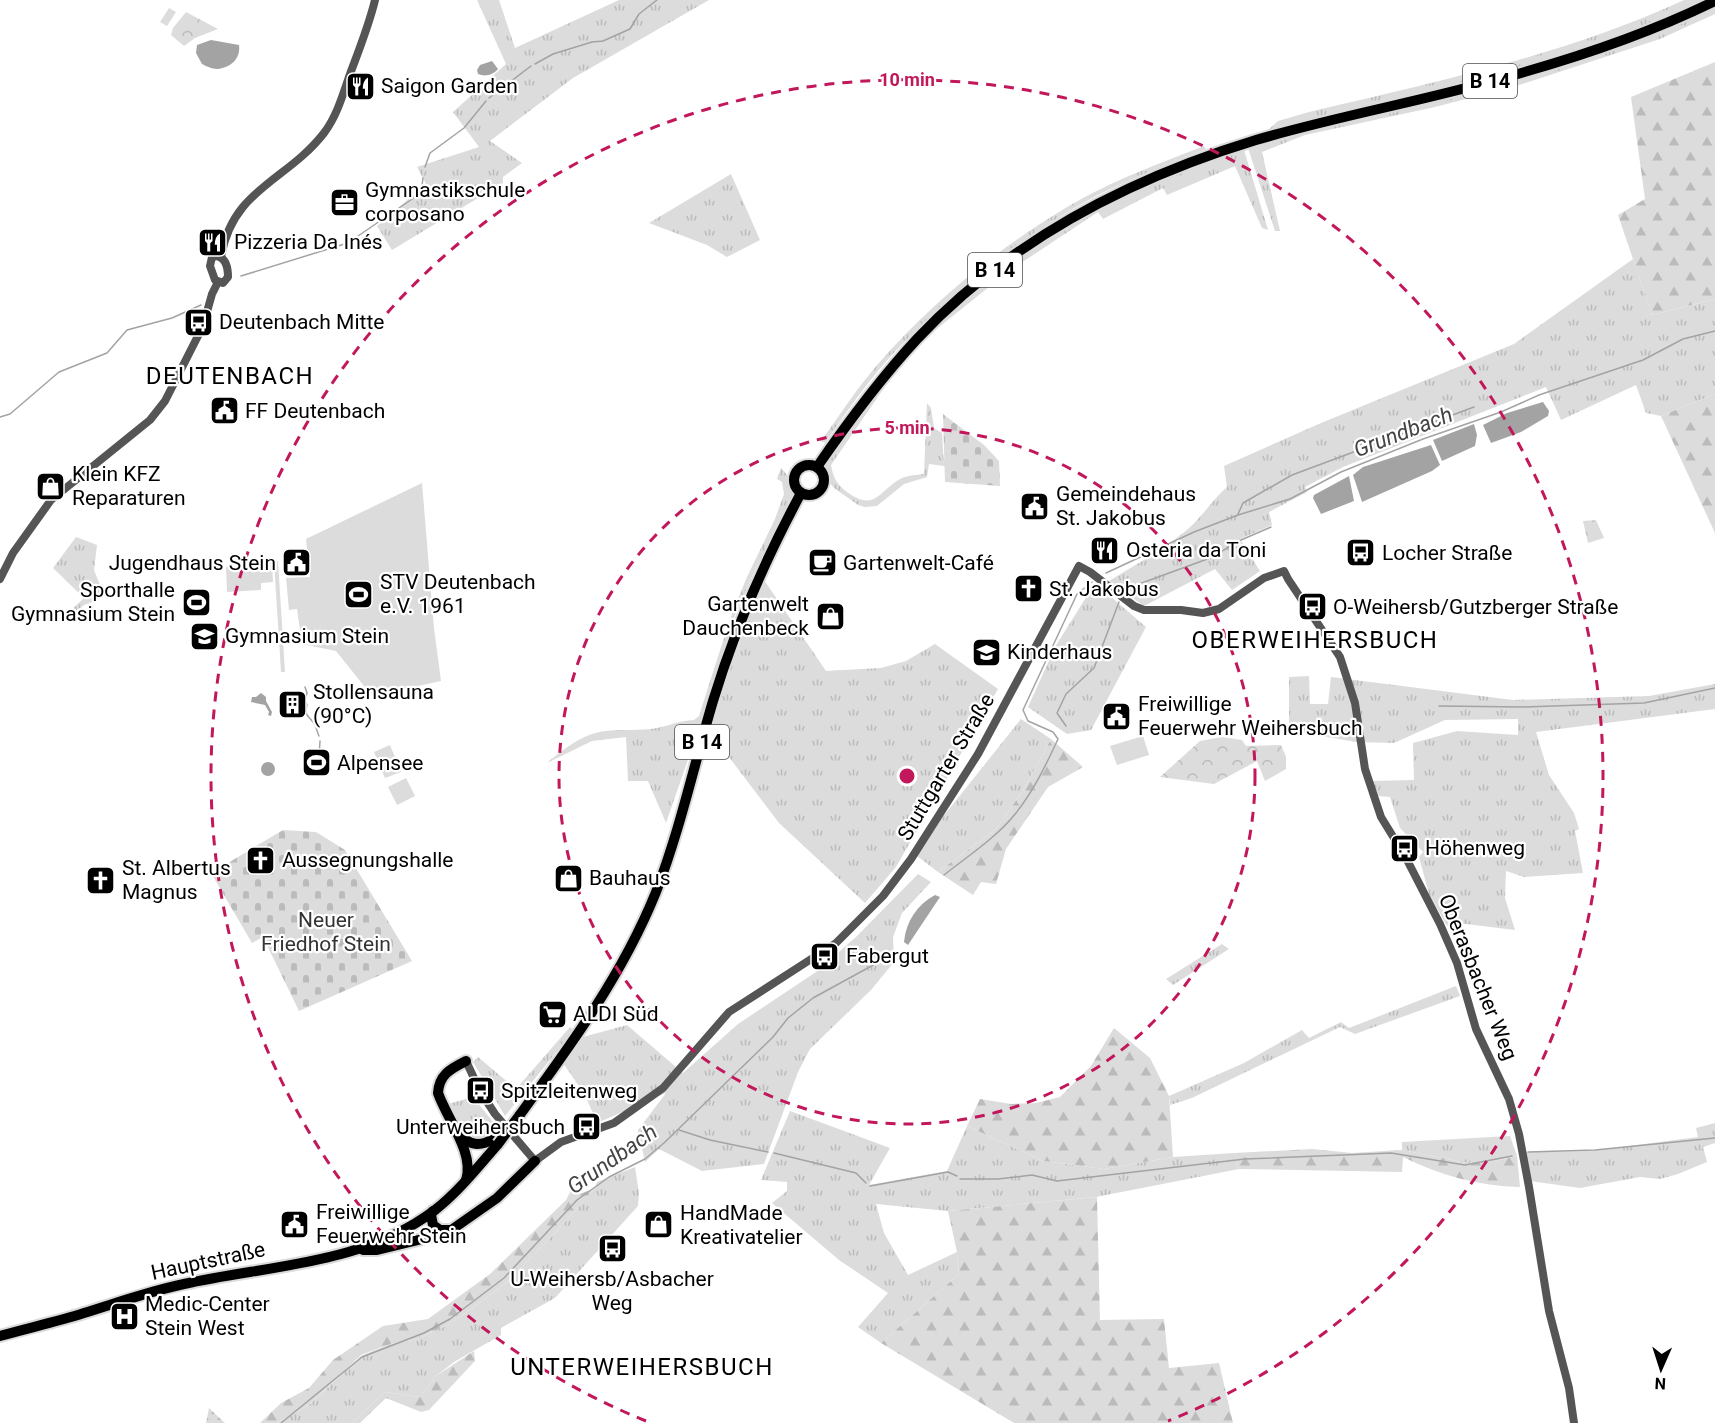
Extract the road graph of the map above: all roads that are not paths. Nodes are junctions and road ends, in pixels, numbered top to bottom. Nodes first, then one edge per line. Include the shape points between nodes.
1 (375, 0) edge
2 (1715, 1) edge
3 (221, 257) junction
4 (218, 282) junction
5 (817, 467) junction
6 (801, 493) junction
7 (1079, 566) joint
8 (0, 579) edge
9 (466, 1060) joint
10 (455, 1130) junction
11 (496, 1141) junction
12 (535, 1161) junction
13 (466, 1182) junction
14 (433, 1211) junction
15 (454, 1228) junction
16 (359, 1250) junction
17 (0, 1336) edge
18 (1574, 1423) edge

1 - 3 street via 338,108 325,133 243,204 229,227
2 - 5 main road, B 14 via 1612,44 1514,75 1229,149 1158,174 1087,208 968,290 917,339 858,408
3 - 4 street via 228,277 226,282
3 - 4 street via 212,257 210,263 213,278
4 - 8 street via 203,326 165,401 150,420 51,500 13,552
5 - 6 main road via 804,466 796,472 795,483
5 - 6 main road via 824,477 823,488 815,494
6 - 11 main road, Hauptstraße / B 14, bridge via 773,546 733,639 670,852 637,934 574,1041
7 - 12 street, Stuttgarter Straße via 991,732 911,859 883,896 836,943 729,1012 663,1088 614,1123 561,1142
7 - 18 street, Oberasbacher Weg via 1144,610 1203,613 1219,609 1264,578 1284,571 1340,657 1355,703 1365,769 1382,817 1440,924 1457,963 1476,1029 1509,1099
9 - 10 main road via 449,1069 438,1085 441,1103
9 - 12 street via 495,1114
10 - 11 main road via 468,1143
10 - 13 main road via 469,1165
11 - 13 main road, Hauptstraße / B 14
12 - 15 main road via 497,1197
13 - 14 main road, Hauptstraße / B 14
14 - 15 main road via 431,1221 436,1228
14 - 16 main road, Hauptstraße / B 14
15 - 16 main road via 378,1250
16 - 17 main road, Hauptstraße / B 14 via 161,1289

